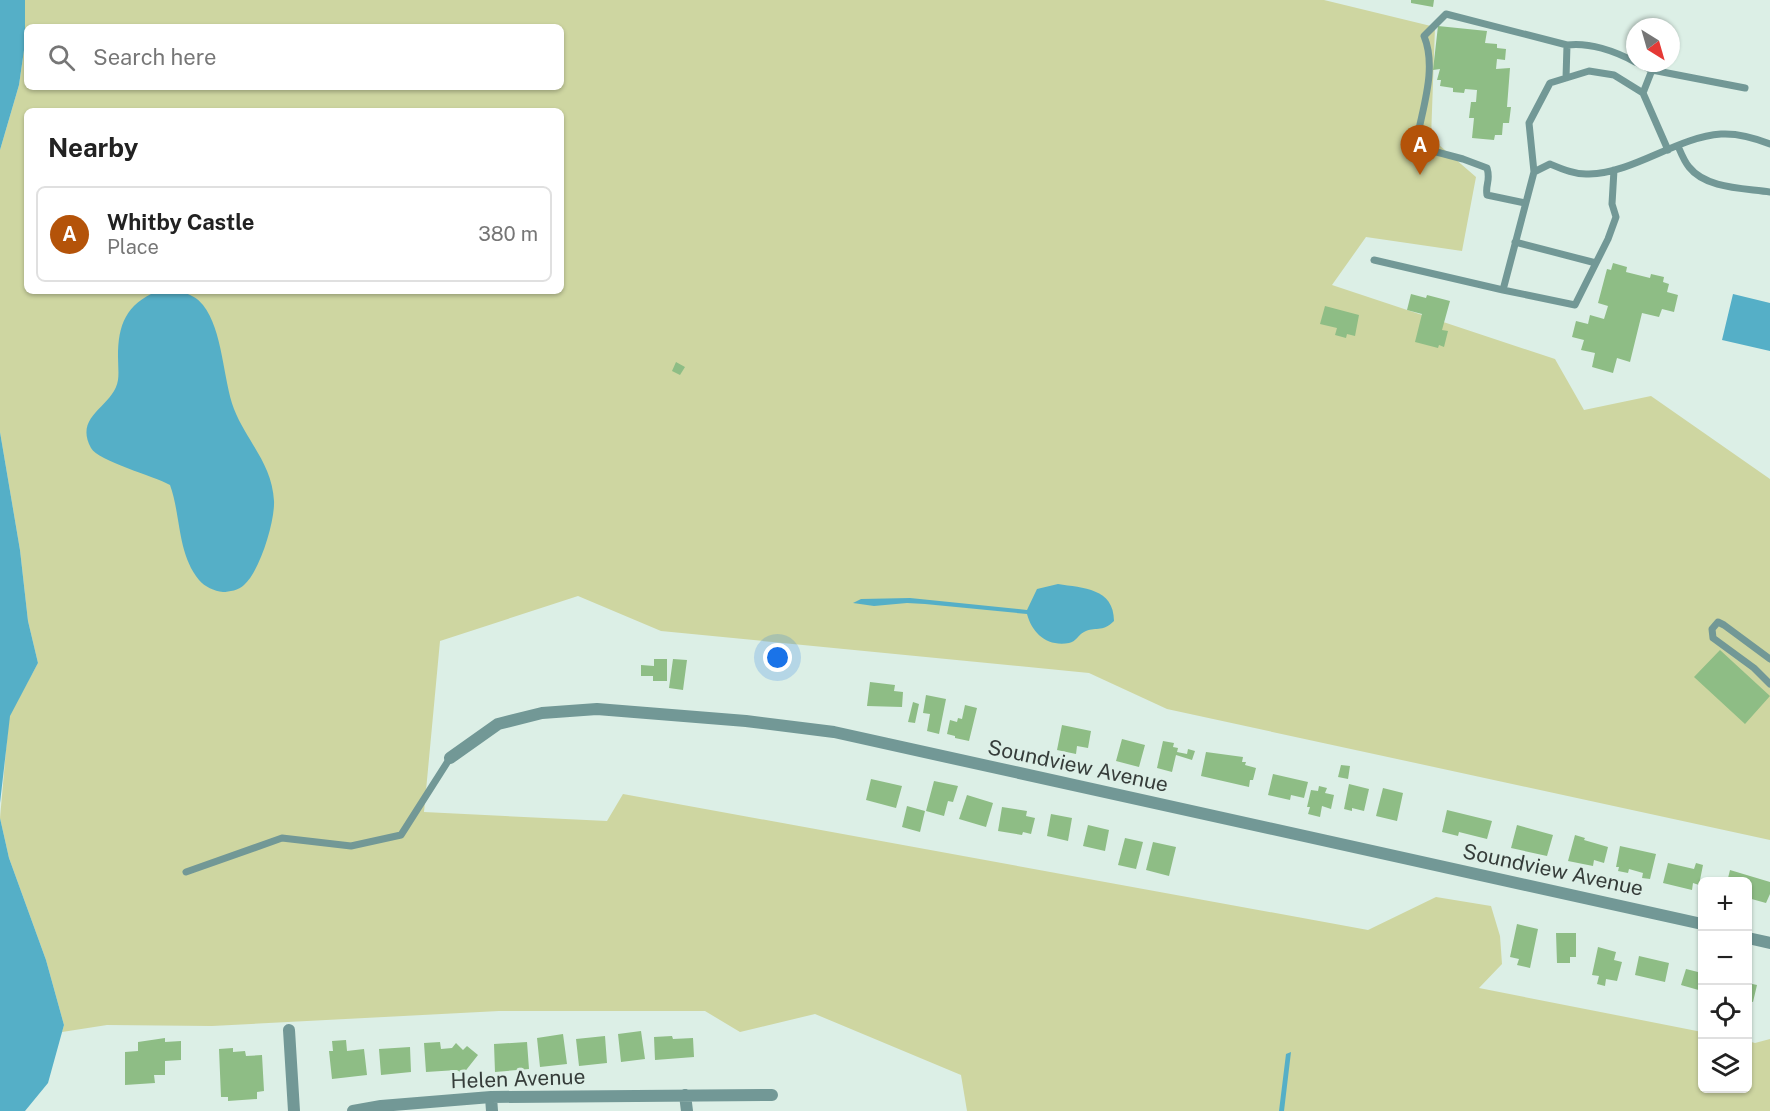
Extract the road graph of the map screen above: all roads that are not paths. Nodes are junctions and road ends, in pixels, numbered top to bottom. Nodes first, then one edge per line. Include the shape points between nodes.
1 (1567, 45) junction
2 (1626, 57) edge
3 (1651, 72) edge
4 (1662, 72) edge
5 (1566, 78) junction
6 (1745, 88) dead end
7 (1643, 93) junction
8 (1770, 144) edge
9 (1678, 146) junction
10 (1668, 150) junction
11 (1614, 170) junction
12 (1534, 172) junction
13 (1770, 192) edge
14 (1526, 200) junction
15 (1515, 242) junction
16 (1374, 260) dead end
17 (1596, 264) junction
18 (1503, 290) junction
19 (1770, 659) edge
20 (1770, 684) edge
21 (450, 758) joint
22 (186, 872) dead end
23 (1698, 923) edge
24 (1752, 939) edge
25 (1770, 943) edge
26 (289, 1030) dead end
27 (684, 1095) junction
28 (772, 1095) dead end
29 (490, 1097) junction
30 (294, 1111) edge
31 (353, 1111) edge
32 (492, 1111) edge
33 (687, 1111) edge

1 - 2 lane via 1578,43
1 - 5 lane
1 - 14 lane via 1446,14 1424,36 1430,62 1417,139 1429,150 1487,168 1487,195
3 - 7 lane
4 - 6 lane
5 - 7 lane via 1589,71 1614,75
5 - 12 lane via 1550,83 1529,123
7 - 10 lane
8 - 9 lane via 1749,136 1721,134
9 - 10 lane
9 - 13 lane via 1689,168 1704,179
10 - 11 lane
11 - 12 lane via 1589,175 1550,164
11 - 17 lane via 1612,204 1616,217
12 - 14 lane
14 - 15 lane
15 - 17 lane
15 - 18 lane
16 - 18 lane
17 - 18 lane via 1575,304
19 - 20 lane via 1724,625 1718,622 1712,629 1713,638
21 - 22 lane via 401,835 351,846 282,838
21 - 23 street, Soundview Avenue via 498,724 542,712 586,709 834,732
24 - 25 street
26 - 30 street
27 - 28 street, Helen Avenue
27 - 29 street, Helen Avenue
27 - 33 street
29 - 31 street, Helen Avenue
29 - 32 street

